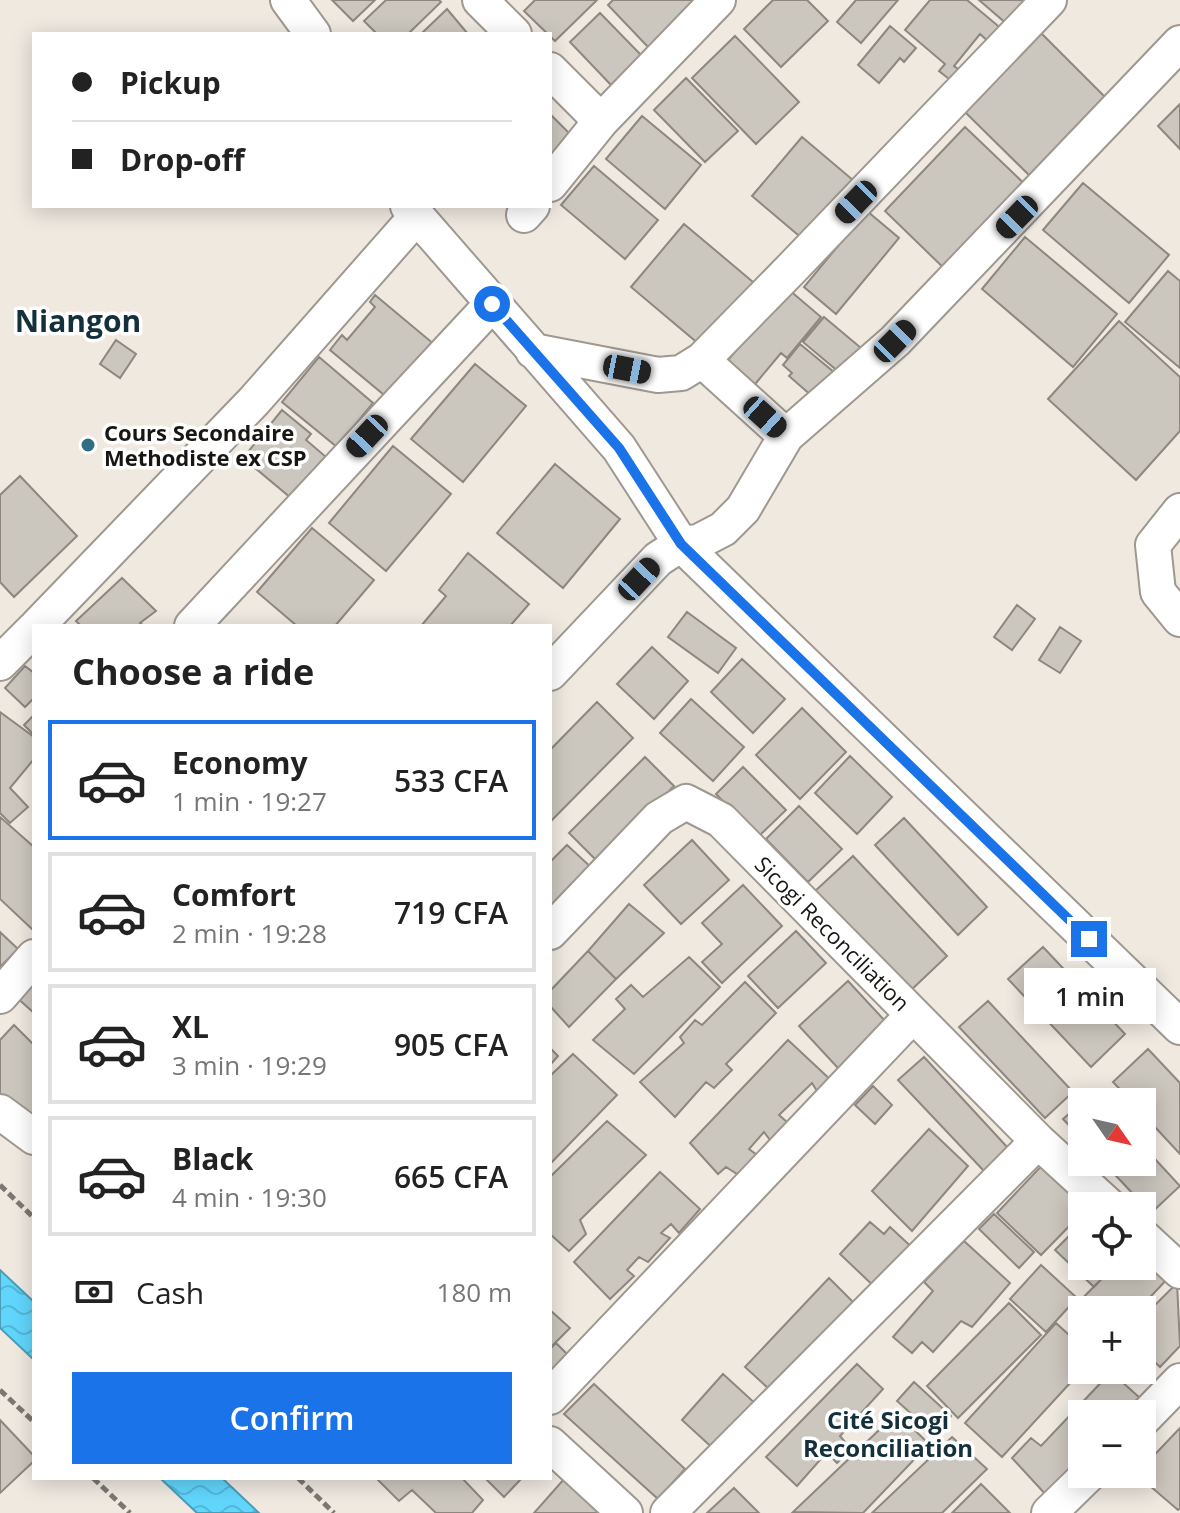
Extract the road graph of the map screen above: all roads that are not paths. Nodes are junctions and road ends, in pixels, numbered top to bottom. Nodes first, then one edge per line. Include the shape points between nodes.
1 (288, 0) edge
2 (480, 0) edge
3 (718, 0) edge
4 (1049, 0) edge
5 (312, 32) edge
6 (512, 32) edge
7 (1180, 43) edge
8 (552, 72) edge
9 (601, 121) junction
10 (552, 182) edge
11 (412, 211) edge
12 (492, 304) junction
13 (533, 351) junction
14 (702, 360) junction
15 (786, 436) junction
16 (1180, 511) edge
17 (681, 544) junction
18 (1180, 619) edge
19 (38, 624) edge
20 (194, 624) edge
21 (32, 630) edge
22 (0, 663) edge
23 (552, 671) edge
24 (552, 930) edge
25 (32, 959) edge
26 (0, 996) edge
27 (913, 1015) junction
28 (1180, 1027) edge
29 (0, 1112) edge
30 (32, 1136) edge
31 (1038, 1141) junction
32 (1094, 1192) edge
33 (1156, 1249) edge
34 (1180, 1271) edge
35 (1178, 1389) edge
36 (552, 1395) edge
37 (1156, 1408) edge
38 (552, 1446) edge
39 (1075, 1488) edge
40 (625, 1513) edge
41 (668, 1513) edge
42 (1049, 1513) edge

1 - 5 street
2 - 6 street
3 - 9 street
4 - 14 street
7 - 15 street via 895,341
8 - 9 street
9 - 10 street
11 - 12 street
11 - 19 street via 254,401
12 - 13 street
12 - 20 street
13 - 14 street via 658,375 681,373
13 - 17 street via 619,448
14 - 15 street
15 - 17 street via 743,509 723,529
16 - 18 street via 1153,545 1158,592
17 - 23 street via 658,559
17 - 28 street
21 - 22 street
24 - 27 street, Sicogi Reconciliation via 659,818 686,802 721,820
25 - 26 street
27 - 31 street, Sicogi Reconciliation
27 - 36 street
29 - 30 street
31 - 32 street, Sicogi Reconciliation
31 - 41 street
33 - 34 street
35 - 37 street
38 - 40 street
39 - 42 street

